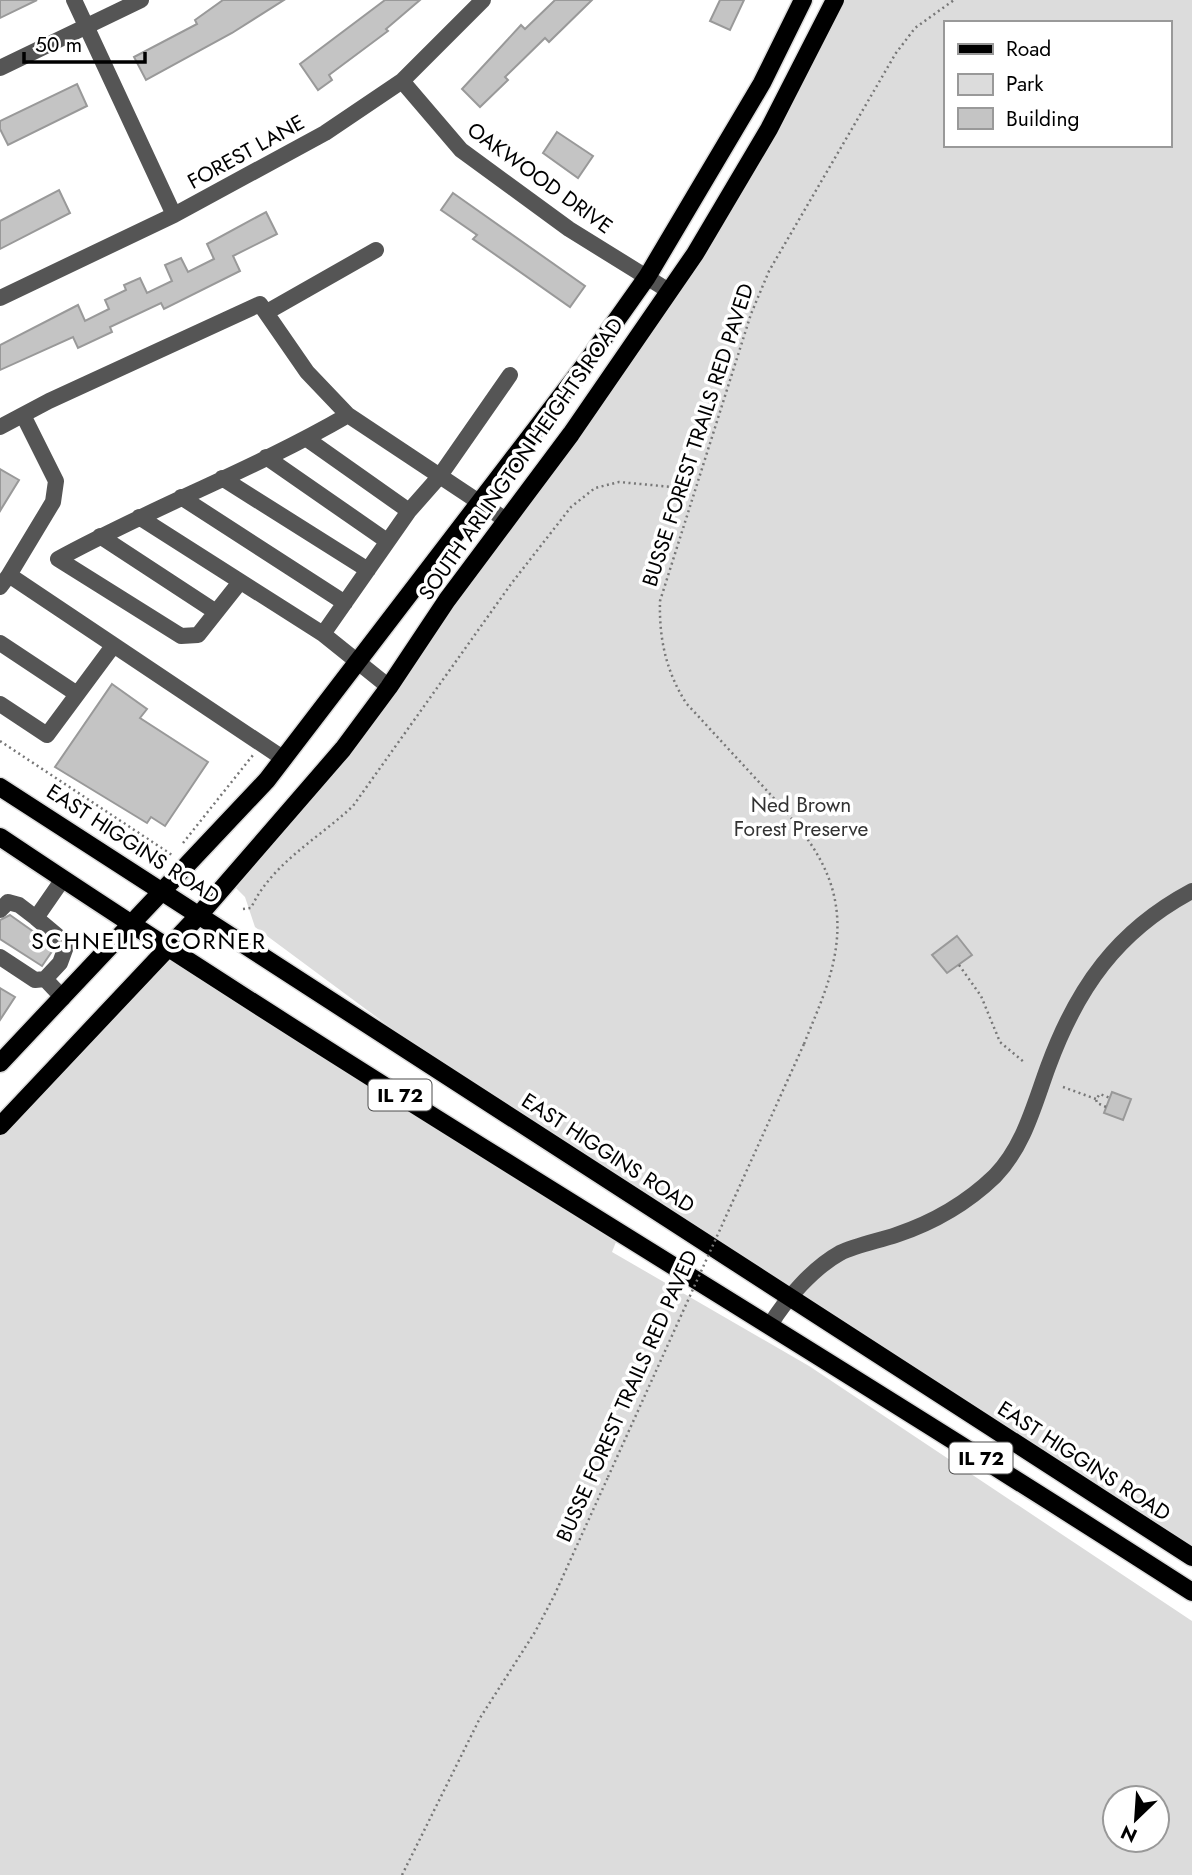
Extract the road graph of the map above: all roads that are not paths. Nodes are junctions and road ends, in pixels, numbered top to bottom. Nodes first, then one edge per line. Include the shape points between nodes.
1 (74, 0) edge
2 (141, 0) edge
3 (483, 0) edge
4 (803, 0) edge
5 (835, 0) edge
6 (87, 27) junction
7 (0, 68) edge
8 (402, 81) junction
9 (174, 215) junction
10 (376, 250) dead end
11 (647, 277) junction
12 (669, 291) junction
13 (0, 298) edge
14 (267, 312) junction
15 (510, 375) dead end
16 (23, 415) junction
17 (348, 415) junction
18 (0, 427) edge
19 (307, 439) junction
20 (266, 457) junction
21 (439, 477) junction
22 (222, 478) junction
23 (181, 497) junction
24 (479, 504) junction
25 (410, 511) junction
26 (139, 517) junction
27 (506, 520) junction
28 (100, 536) junction
29 (387, 541) junction
30 (368, 570) junction
31 (4, 581) edge
32 (240, 582) junction
33 (345, 603) junction
34 (216, 612) junction
35 (323, 634) junction
36 (0, 643) edge
37 (113, 646) junction
38 (357, 661) junction
39 (389, 687) junction
40 (77, 694) junction
41 (0, 704) edge
42 (284, 759) junction
43 (0, 787) edge
44 (0, 837) edge
45 (63, 879) junction
46 (165, 891) junction
47 (1192, 891) edge
48 (0, 910) edge
49 (200, 914) junction
50 (36, 918) junction
51 (132, 925) junction
52 (169, 948) junction
53 (0, 957) edge
54 (45, 979) junction
55 (63, 998) junction
56 (1, 1060) edge
57 (0, 1125) edge
58 (788, 1297) junction
59 (770, 1325) junction
60 (1192, 1557) edge
61 (1192, 1592) edge

1 - 6 street
2 - 6 street
3 - 8 street, FOREST LANE
4 - 11 main road, SOUTH ARLINGTON HEIGHTS ROAD via 762,83
5 - 12 main road, SOUTH ARLINGTON HEIGHTS ROAD via 742,178
6 - 7 street
6 - 9 street
8 - 9 street, FOREST LANE via 325,133
8 - 11 street, OAKWOOD DRIVE via 461,150 569,229
9 - 13 street, FOREST LANE
10 - 14 street
11 - 12 street, OAKWOOD DRIVE
11 - 24 main road, SOUTH ARLINGTON HEIGHTS ROAD
12 - 27 main road, SOUTH ARLINGTON HEIGHTS ROAD
14 - 16 street via 260,304
14 - 17 street via 307,372
15 - 21 street
16 - 18 street
16 - 31 street via 56,481 53,502
17 - 19 street
17 - 21 street
19 - 20 street
19 - 25 street
20 - 22 street
20 - 29 street
21 - 24 street
21 - 25 street
22 - 23 street
22 - 30 street
23 - 26 street
23 - 33 street
24 - 27 street
24 - 38 main road, SOUTH ARLINGTON HEIGHTS ROAD
25 - 29 street
26 - 28 street
26 - 32 street
27 - 39 main road, SOUTH ARLINGTON HEIGHTS ROAD
28 - 34 street
28 - 34 street via 58,559 181,636 198,635
29 - 30 street
30 - 33 street
31 - 37 street
32 - 34 street
32 - 35 street
33 - 35 street
35 - 38 street
36 - 40 street
37 - 40 street
37 - 42 street
38 - 39 street
38 - 42 main road, SOUTH ARLINGTON HEIGHTS ROAD
39 - 49 main road, SOUTH ARLINGTON HEIGHTS ROAD via 334,759
40 - 41 street via 47,734
42 - 46 main road, SOUTH ARLINGTON HEIGHTS ROAD
43 - 46 main road, EAST HIGGINS ROAD / IL 72
44 - 45 main road, IL 72
45 - 50 street
45 - 51 main road, IL 72
46 - 49 main road, EAST HIGGINS ROAD / IL 72
46 - 51 main road, SOUTH ARLINGTON HEIGHTS ROAD
47 - 58 street via 1150,915 1130,933 1078,999 1028,1123 996,1174 946,1214 839,1254
48 - 50 street via 8,902 14,903
49 - 52 main road, SOUTH ARLINGTON HEIGHTS ROAD
49 - 58 main road, EAST HIGGINS ROAD / IL 72
50 - 54 street via 67,944 60,963
51 - 52 main road, IL 72
51 - 55 main road, SOUTH ARLINGTON HEIGHTS ROAD
52 - 57 main road, SOUTH ARLINGTON HEIGHTS ROAD
52 - 59 main road, IL 72
53 - 54 street via 35,980
54 - 55 street
55 - 56 main road, SOUTH ARLINGTON HEIGHTS ROAD
58 - 59 street
58 - 60 main road, EAST HIGGINS ROAD / IL 72
59 - 61 main road, IL 72

